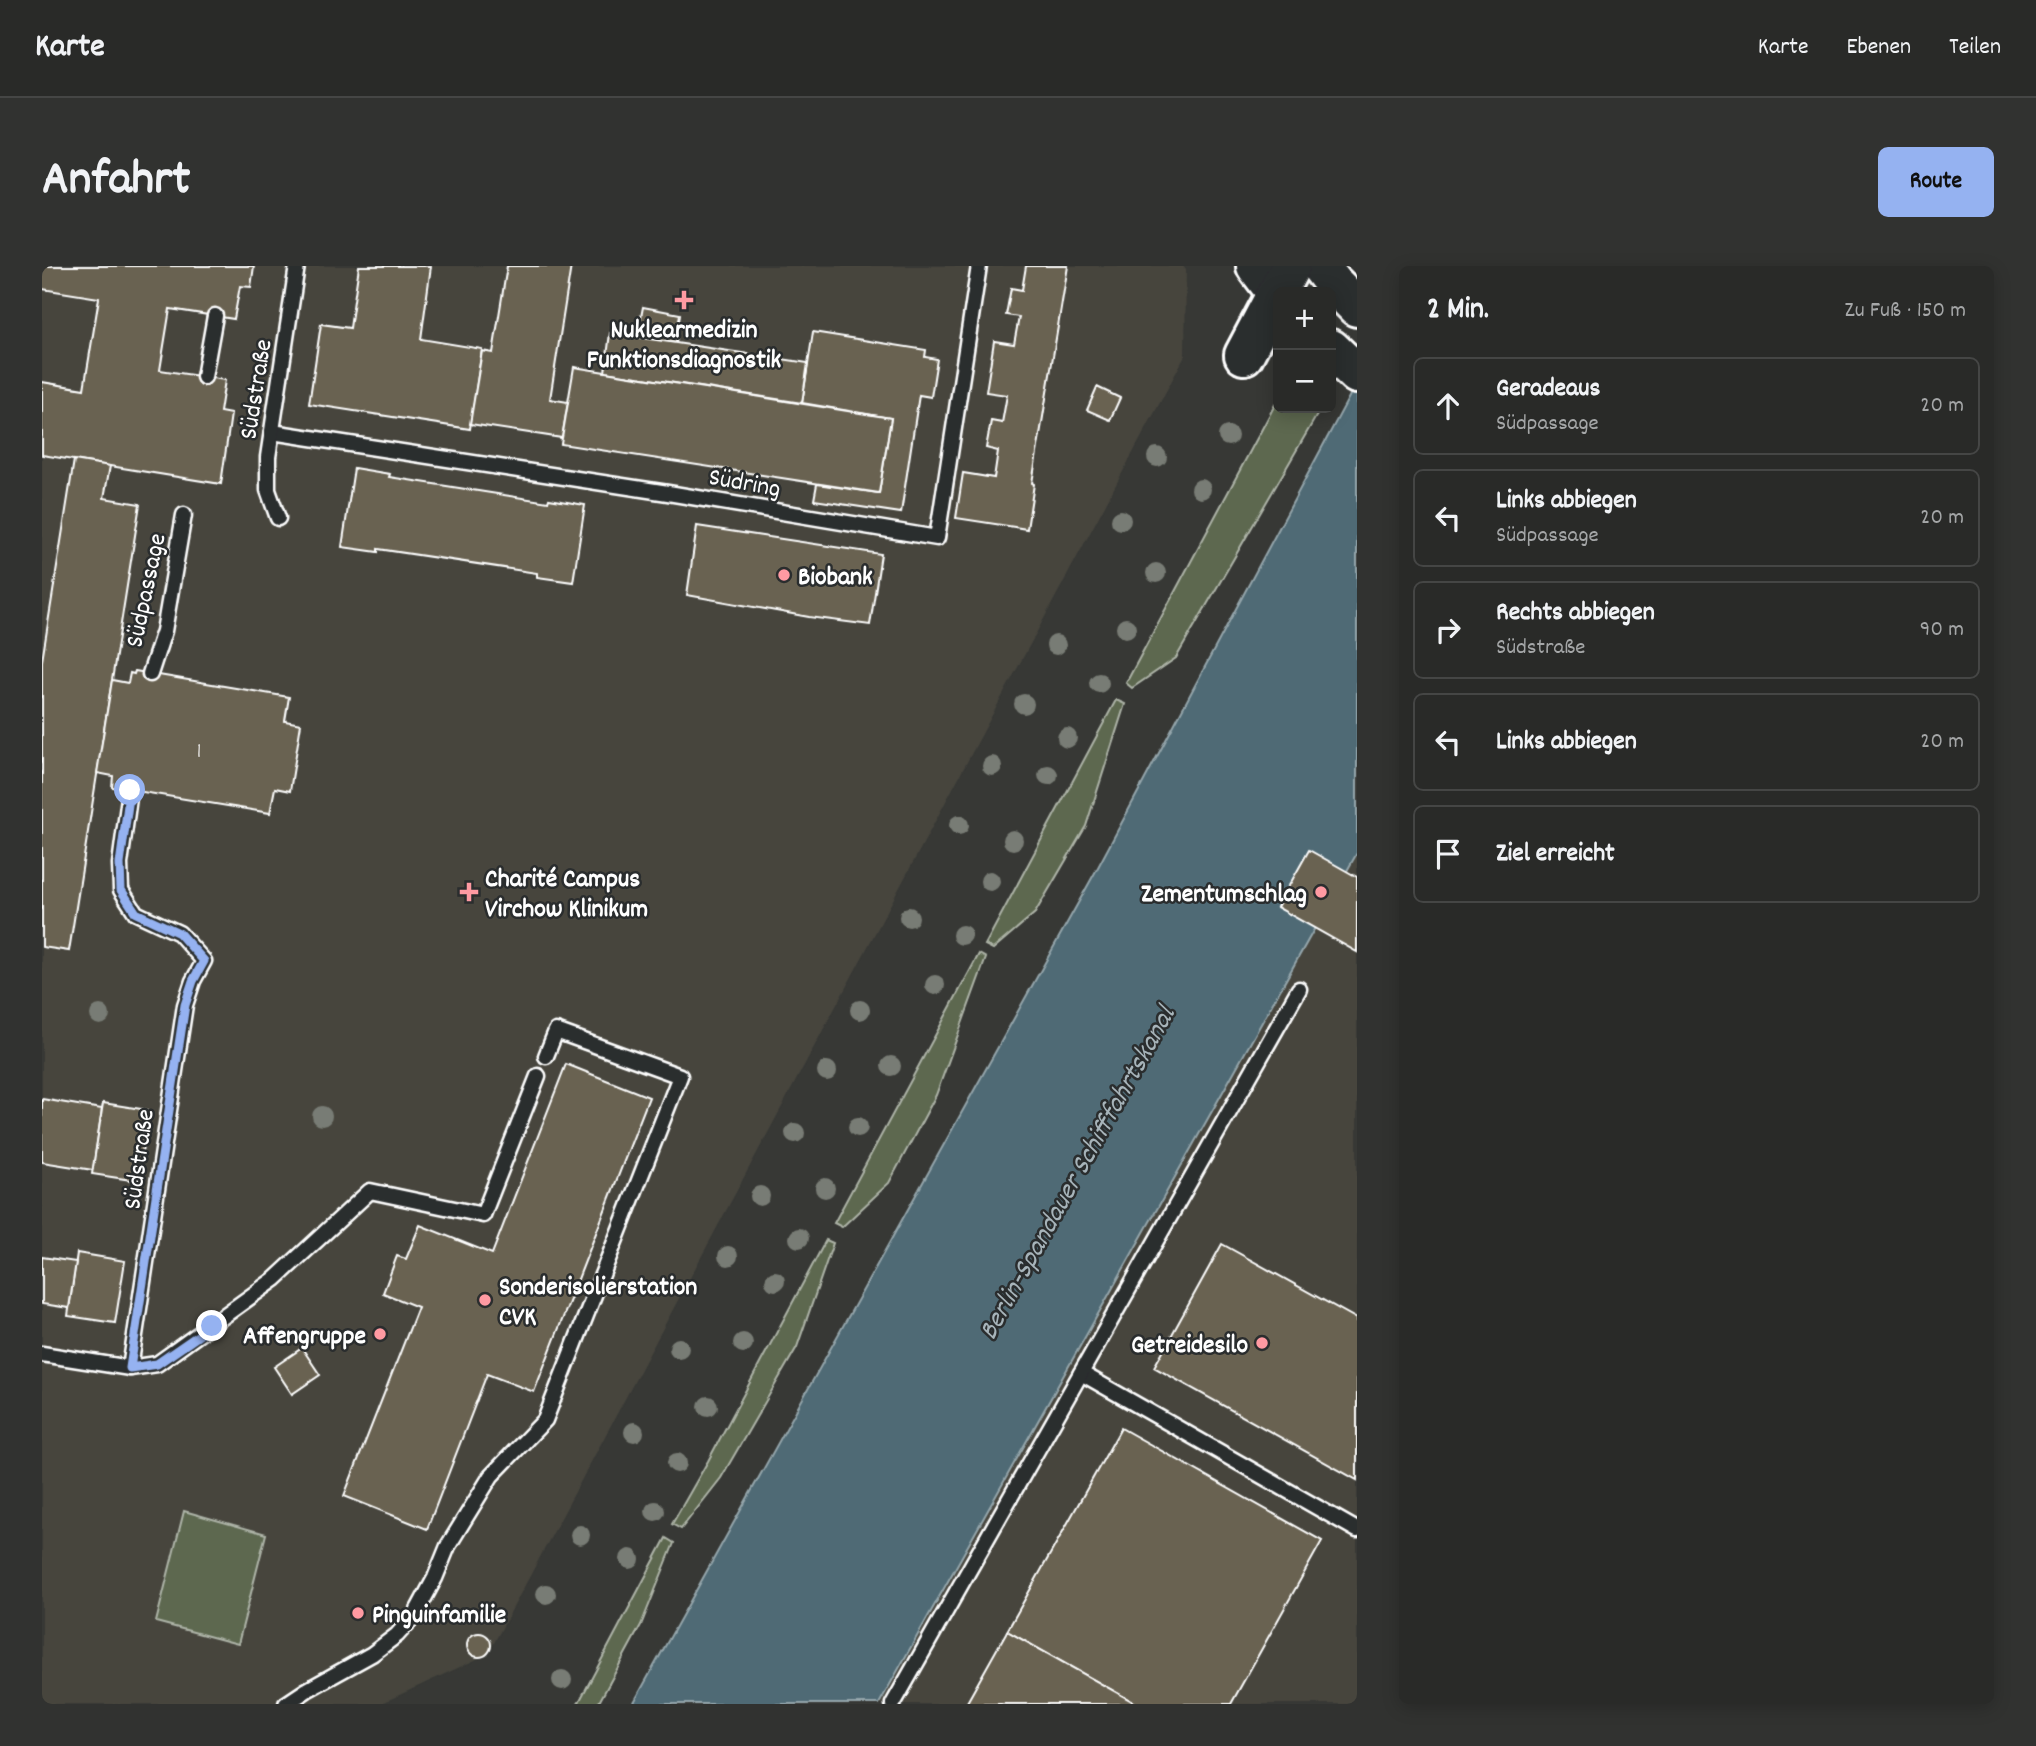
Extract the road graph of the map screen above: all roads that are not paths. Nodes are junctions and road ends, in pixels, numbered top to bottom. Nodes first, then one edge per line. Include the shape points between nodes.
1 (297, 266) edge
2 (979, 266) edge
3 (1276, 280) edge
4 (215, 316) dead end
5 (1332, 350) edge
6 (1244, 355) dead end
7 (1357, 374) edge
8 (204, 377) dead end
9 (272, 432) junction
10 (184, 515) dead end
11 (278, 518) dead end
12 (150, 674) dead end
13 (130, 790) dead end
14 (1298, 989) dead end
15 (546, 1056) dead end
16 (538, 1076) dead end
17 (42, 1354) edge
18 (130, 1368) junction
19 (1081, 1373) junction
20 (1357, 1530) edge
21 (286, 1704) edge
22 (893, 1704) edge

1 - 9 lane, Südstraße
2 - 9 lane, Südring via 937,538
3 - 6 street
4 - 8 lane
5 - 7 street
9 - 11 lane, Südstraße via 268,490
10 - 12 lane, Südpassage via 164,631
13 - 18 lane, Südstraße via 121,890 136,913 179,933 204,961 185,1005
14 - 19 lane
15 - 21 lane via 556,1031 680,1076 545,1420 491,1476 448,1546 415,1615 397,1635
16 - 18 lane via 483,1215 370,1191 275,1279 212,1326 157,1364
17 - 18 lane
19 - 20 lane
19 - 22 lane

